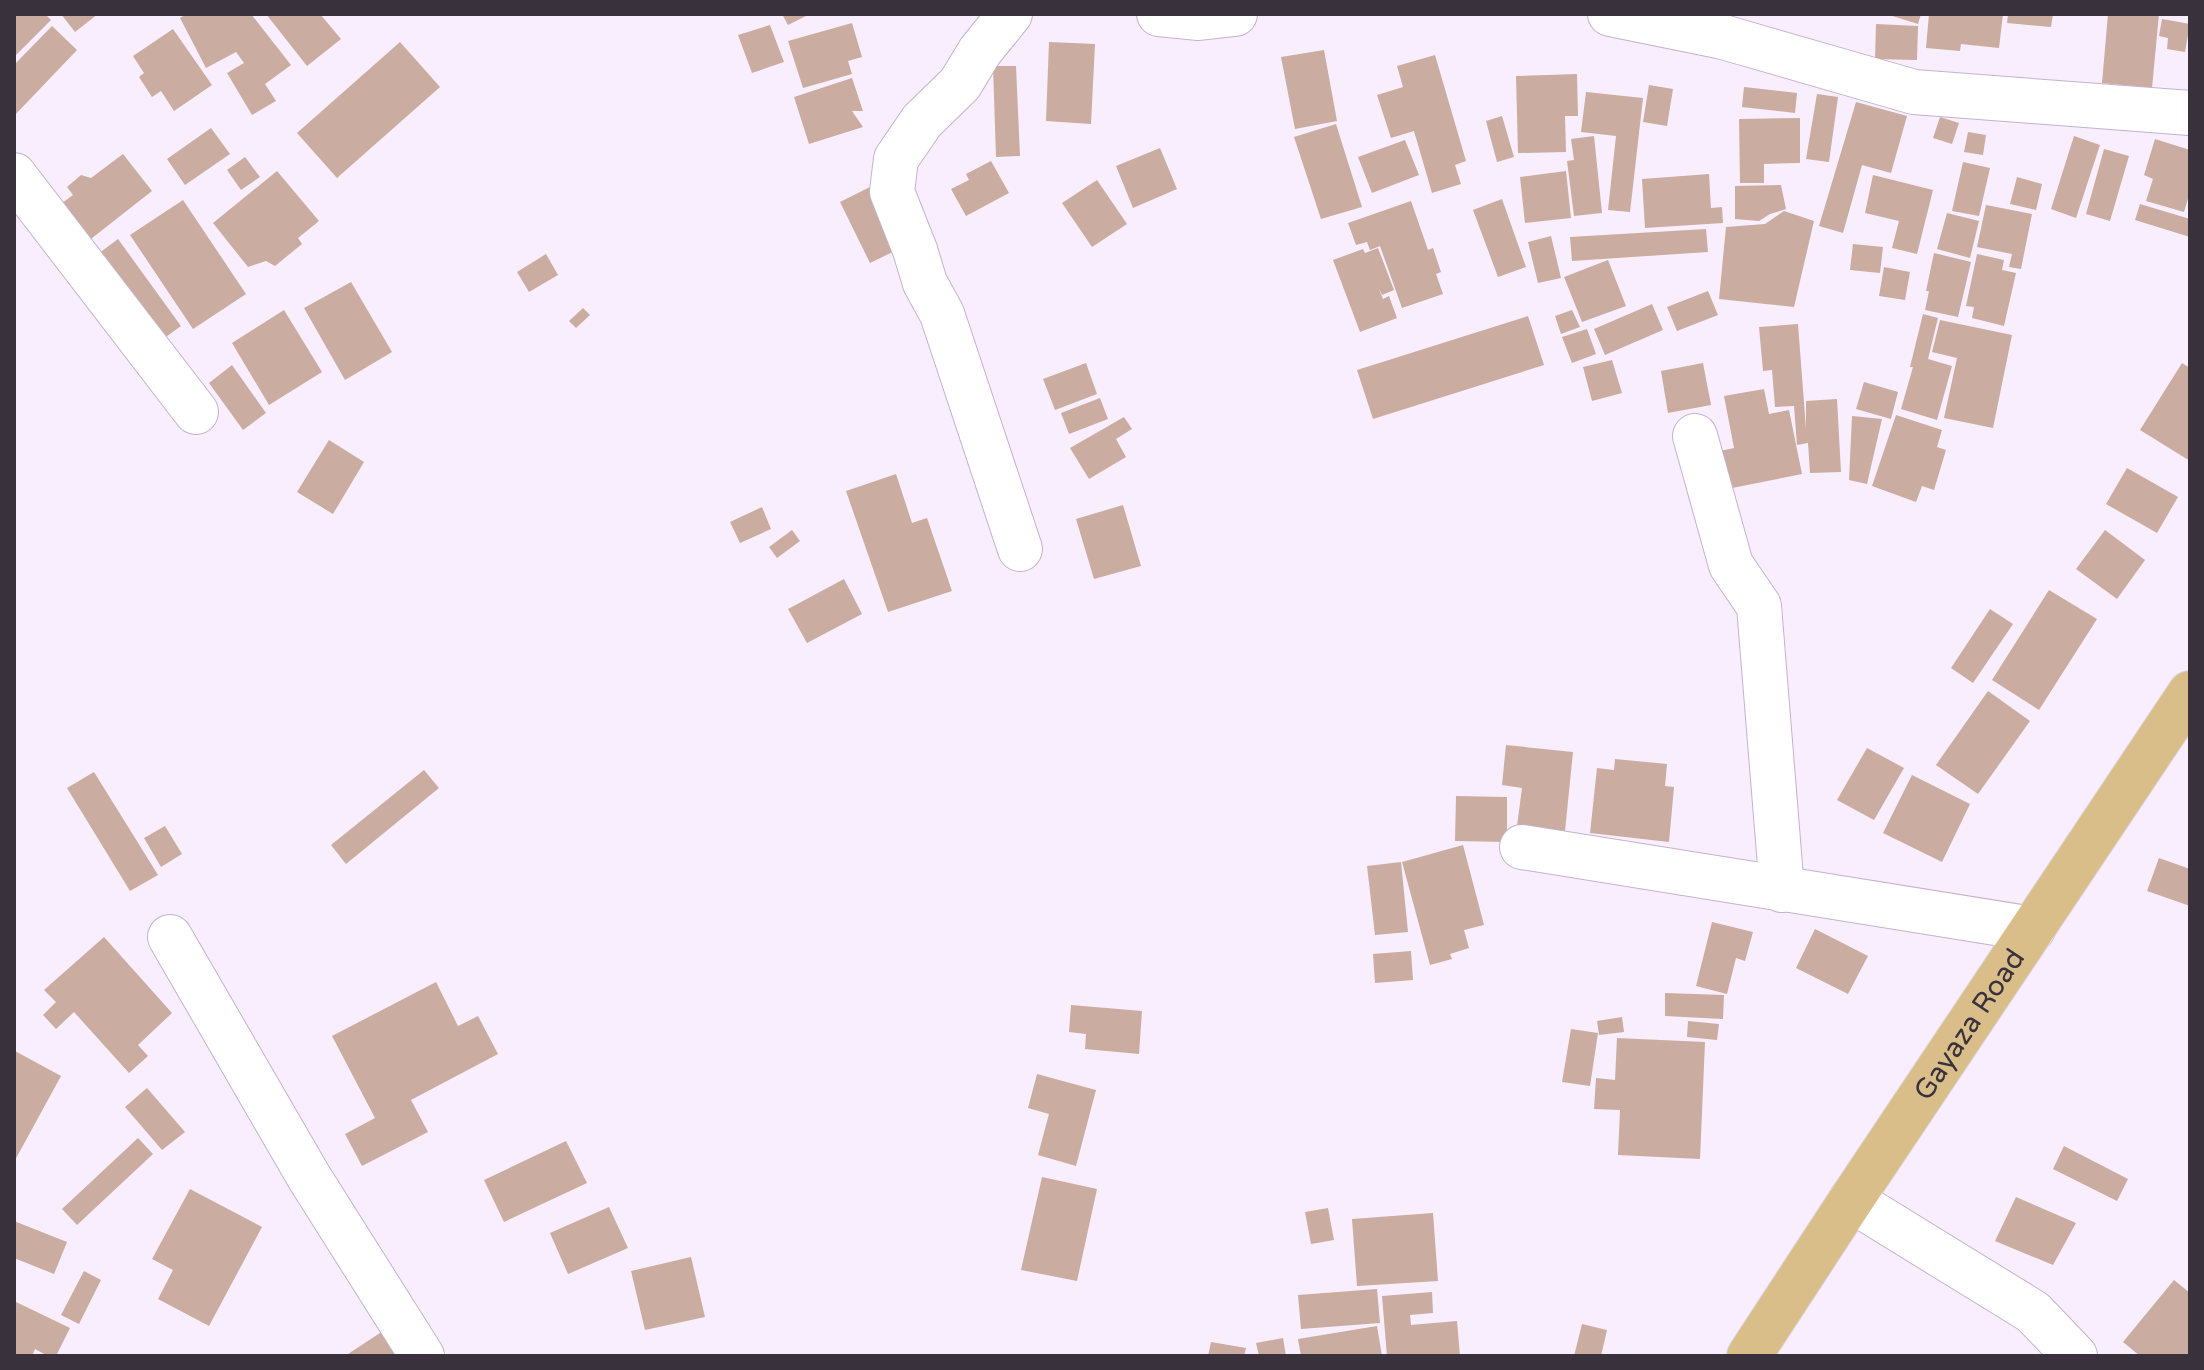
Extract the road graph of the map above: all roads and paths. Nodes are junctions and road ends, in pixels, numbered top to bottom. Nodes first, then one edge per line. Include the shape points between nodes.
1 (1010, 14) edge
2 (1159, 14) edge
3 (1235, 14) edge
4 (1610, 14) edge
5 (2190, 113) edge
6 (14, 175) edge
7 (196, 412) dead end
8 (1695, 436) dead end
9 (1020, 549) dead end
10 (2190, 693) edge
11 (1522, 847) dead end
12 (1782, 890) junction
13 (2033, 929) junction
14 (170, 937) dead end
15 (1851, 1200) junction
16 (422, 1356) edge
17 (1749, 1356) edge
18 (2075, 1356) edge

1 - 9 street via 896,159 892,192 942,314
2 - 3 street
4 - 5 street via 1723,37 1914,92
6 - 7 street
8 - 12 street via 1731,565 1759,606
10 - 13 main road, Gayaza Road
11 - 12 street
12 - 13 street
13 - 15 main road, Gayaza Road
14 - 16 street via 309,1177
15 - 17 main road, Gayaza Road
15 - 18 street via 2033,1312

